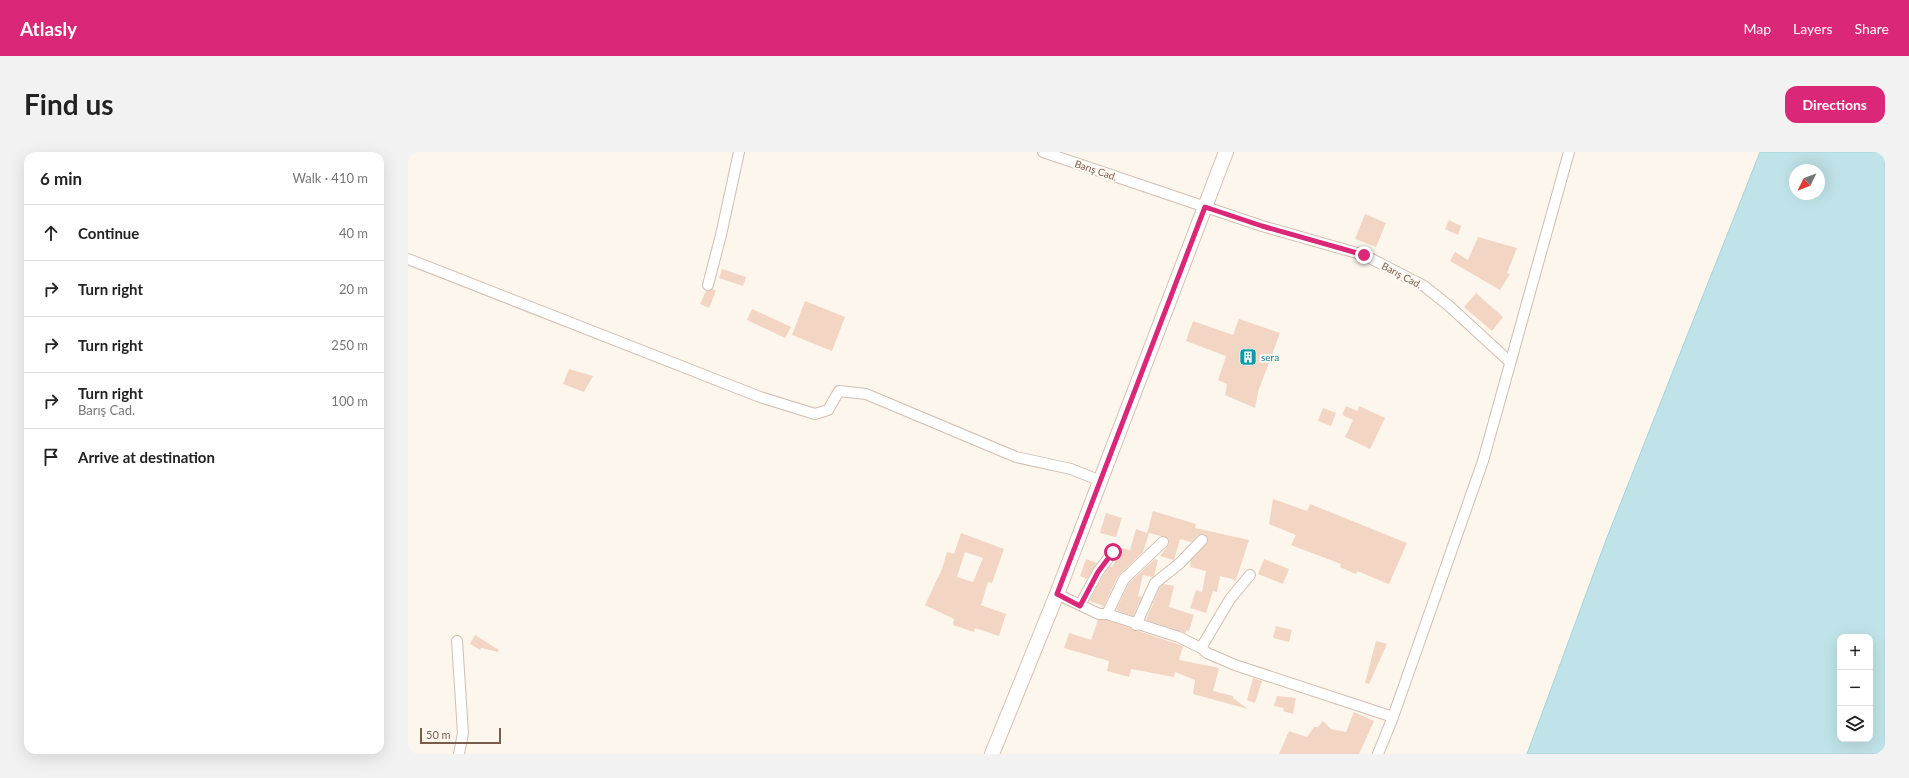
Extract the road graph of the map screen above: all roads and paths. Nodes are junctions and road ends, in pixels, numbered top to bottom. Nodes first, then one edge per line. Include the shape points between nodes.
1 (739, 152) edge
2 (1043, 152) edge
3 (1226, 152) edge
4 (1569, 152) edge
5 (1205, 207) junction
6 (408, 259) edge
7 (708, 284) dead end
8 (1510, 362) junction
9 (1101, 481) junction
10 (1202, 540) dead end
11 (1163, 542) dead end
12 (1113, 552) dead end
13 (1250, 575) dead end
14 (1057, 594) junction
15 (1080, 606) junction
16 (1107, 614) junction
17 (1136, 625) junction
18 (457, 641) dead end
19 (1201, 648) junction
20 (1393, 717) junction
21 (459, 754) edge
22 (992, 754) edge
23 (1378, 754) edge

1 - 7 street
2 - 5 street, Barış Cad.
3 - 5 main road
4 - 8 street
5 - 8 street, Barış Cad. via 1364,255 1424,286
5 - 9 main road
6 - 9 street via 760,397 815,414 828,410 839,391 866,394 1016,457 1070,469
8 - 20 street via 1483,461
9 - 14 main road
10 - 17 street via 1180,563 1155,583
11 - 16 street via 1124,579
12 - 15 street via 1098,572
13 - 19 street via 1230,600
14 - 15 street
14 - 22 main road
15 - 16 street via 1099,614
16 - 17 street
17 - 19 street via 1179,638
18 - 21 street via 463,733
19 - 20 street via 1207,654 1235,665
20 - 23 street

